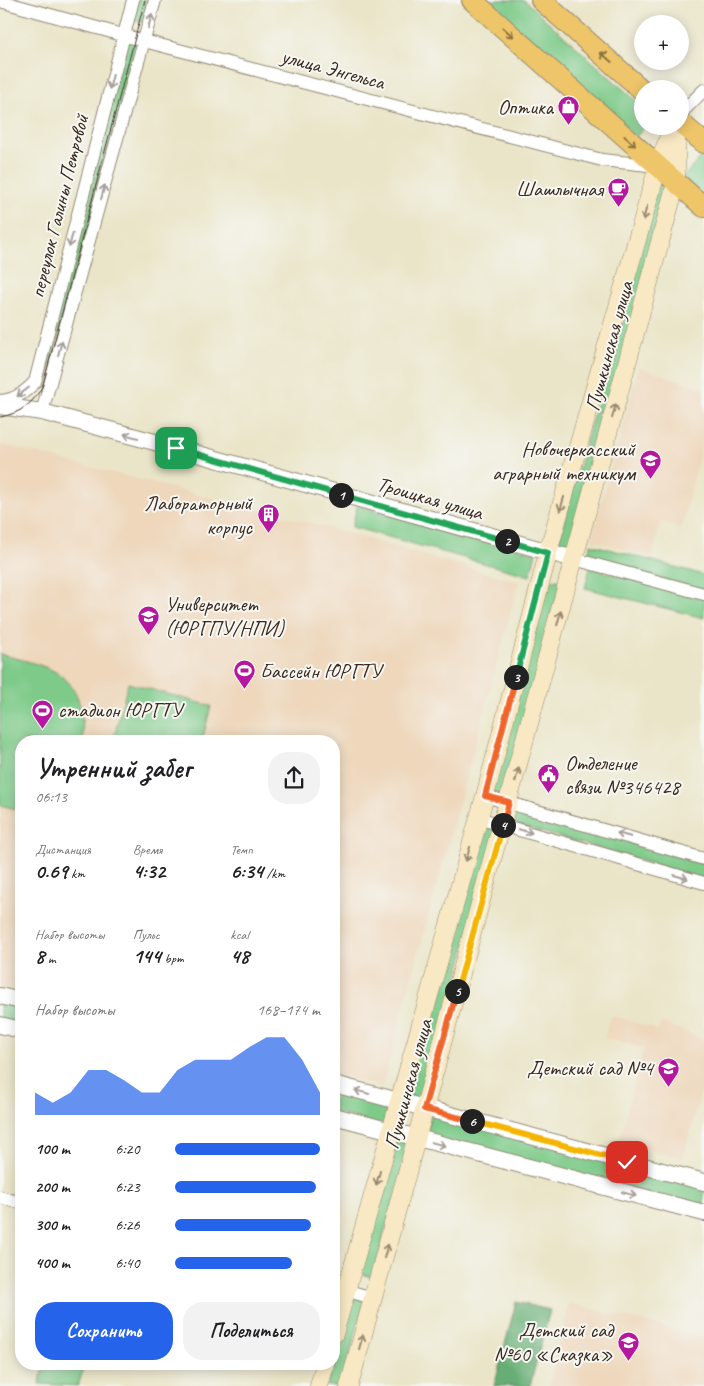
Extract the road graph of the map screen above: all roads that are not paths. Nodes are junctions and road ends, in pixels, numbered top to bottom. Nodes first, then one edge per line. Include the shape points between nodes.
1 (132, 0) edge
2 (155, 0) edge
3 (472, 0) edge
4 (540, 0) edge
5 (0, 1) edge
6 (124, 35) junction
7 (144, 41) junction
8 (634, 83) edge
9 (704, 90) edge
10 (689, 105) edge
11 (689, 130) edge
12 (670, 135) edge
13 (674, 135) edge
14 (704, 143) edge
15 (658, 166) junction
16 (676, 182) junction
17 (704, 207) edge
18 (0, 402) edge
19 (0, 406) edge
20 (42, 412) junction
21 (548, 553) junction
22 (574, 559) junction
23 (704, 594) edge
24 (485, 796) junction
25 (509, 802) junction
26 (478, 818) junction
27 (503, 825) junction
28 (704, 859) edge
29 (704, 883) edge
30 (0, 996) edge
31 (15, 1000) edge
32 (0, 1025) edge
33 (15, 1029) edge
34 (340, 1086) edge
35 (399, 1102) junction
36 (424, 1109) junction
37 (340, 1118) edge
38 (391, 1131) junction
39 (417, 1138) junction
40 (704, 1182) edge
41 (0, 1197) edge
42 (15, 1201) edge
43 (704, 1213) edge
44 (340, 1288) edge
45 (373, 1298) junction
46 (323, 1370) edge
47 (319, 1386) edge
48 (349, 1386) edge

1 - 6 street, переулок Галины Петровой
7 -> 2 street, переулок Галины Петровой
3 -> 15 main road
8 -> 4 main road
5 - 6 street, улица Энгельса
6 - 7 street, улица Энгельса
6 -> 18 street, переулок Галины Петровой via 35,382 11,401
7 - 15 street, улица Энгельса via 602,160
20 -> 7 street, переулок Галины Петровой
9 - 10 street
11 - 14 main road
12 - 15 main road, Пушкинская улица
13 - 16 main road, Пушкинская улица
15 - 16 main road
15 -> 21 main road, Пушкинская улица
16 - 17 main road
22 -> 16 main road, Пушкинская улица
19 - 20 street, Троицкая улица
21 -> 20 street, Троицкая улица
21 - 22 street, Троицкая улица
21 - 24 main road, Пушкинская улица
22 - 23 street, Троицкая улица
25 -> 22 main road, Пушкинская улица
24 - 25 street
24 - 26 main road, Пушкинская улица
25 - 27 main road, Пушкинская улица
28 -> 25 street
26 - 27 street
26 -> 35 main road, Пушкинская улица
27 -> 29 street
27 - 36 main road, Пушкинская улица
30 - 31 street
32 - 33 street
35 -> 34 street
35 - 36 street
35 - 38 main road, Пушкинская улица
36 - 39 main road, Пушкинская улица
36 - 40 street
37 - 38 street
38 - 39 street
38 -> 44 main road, Пушкинская улица
39 -> 43 street
45 -> 39 main road, Пушкинская улица
41 - 42 street
44 - 45 street
48 -> 45 main road, Пушкинская улица
46 - 47 main road

